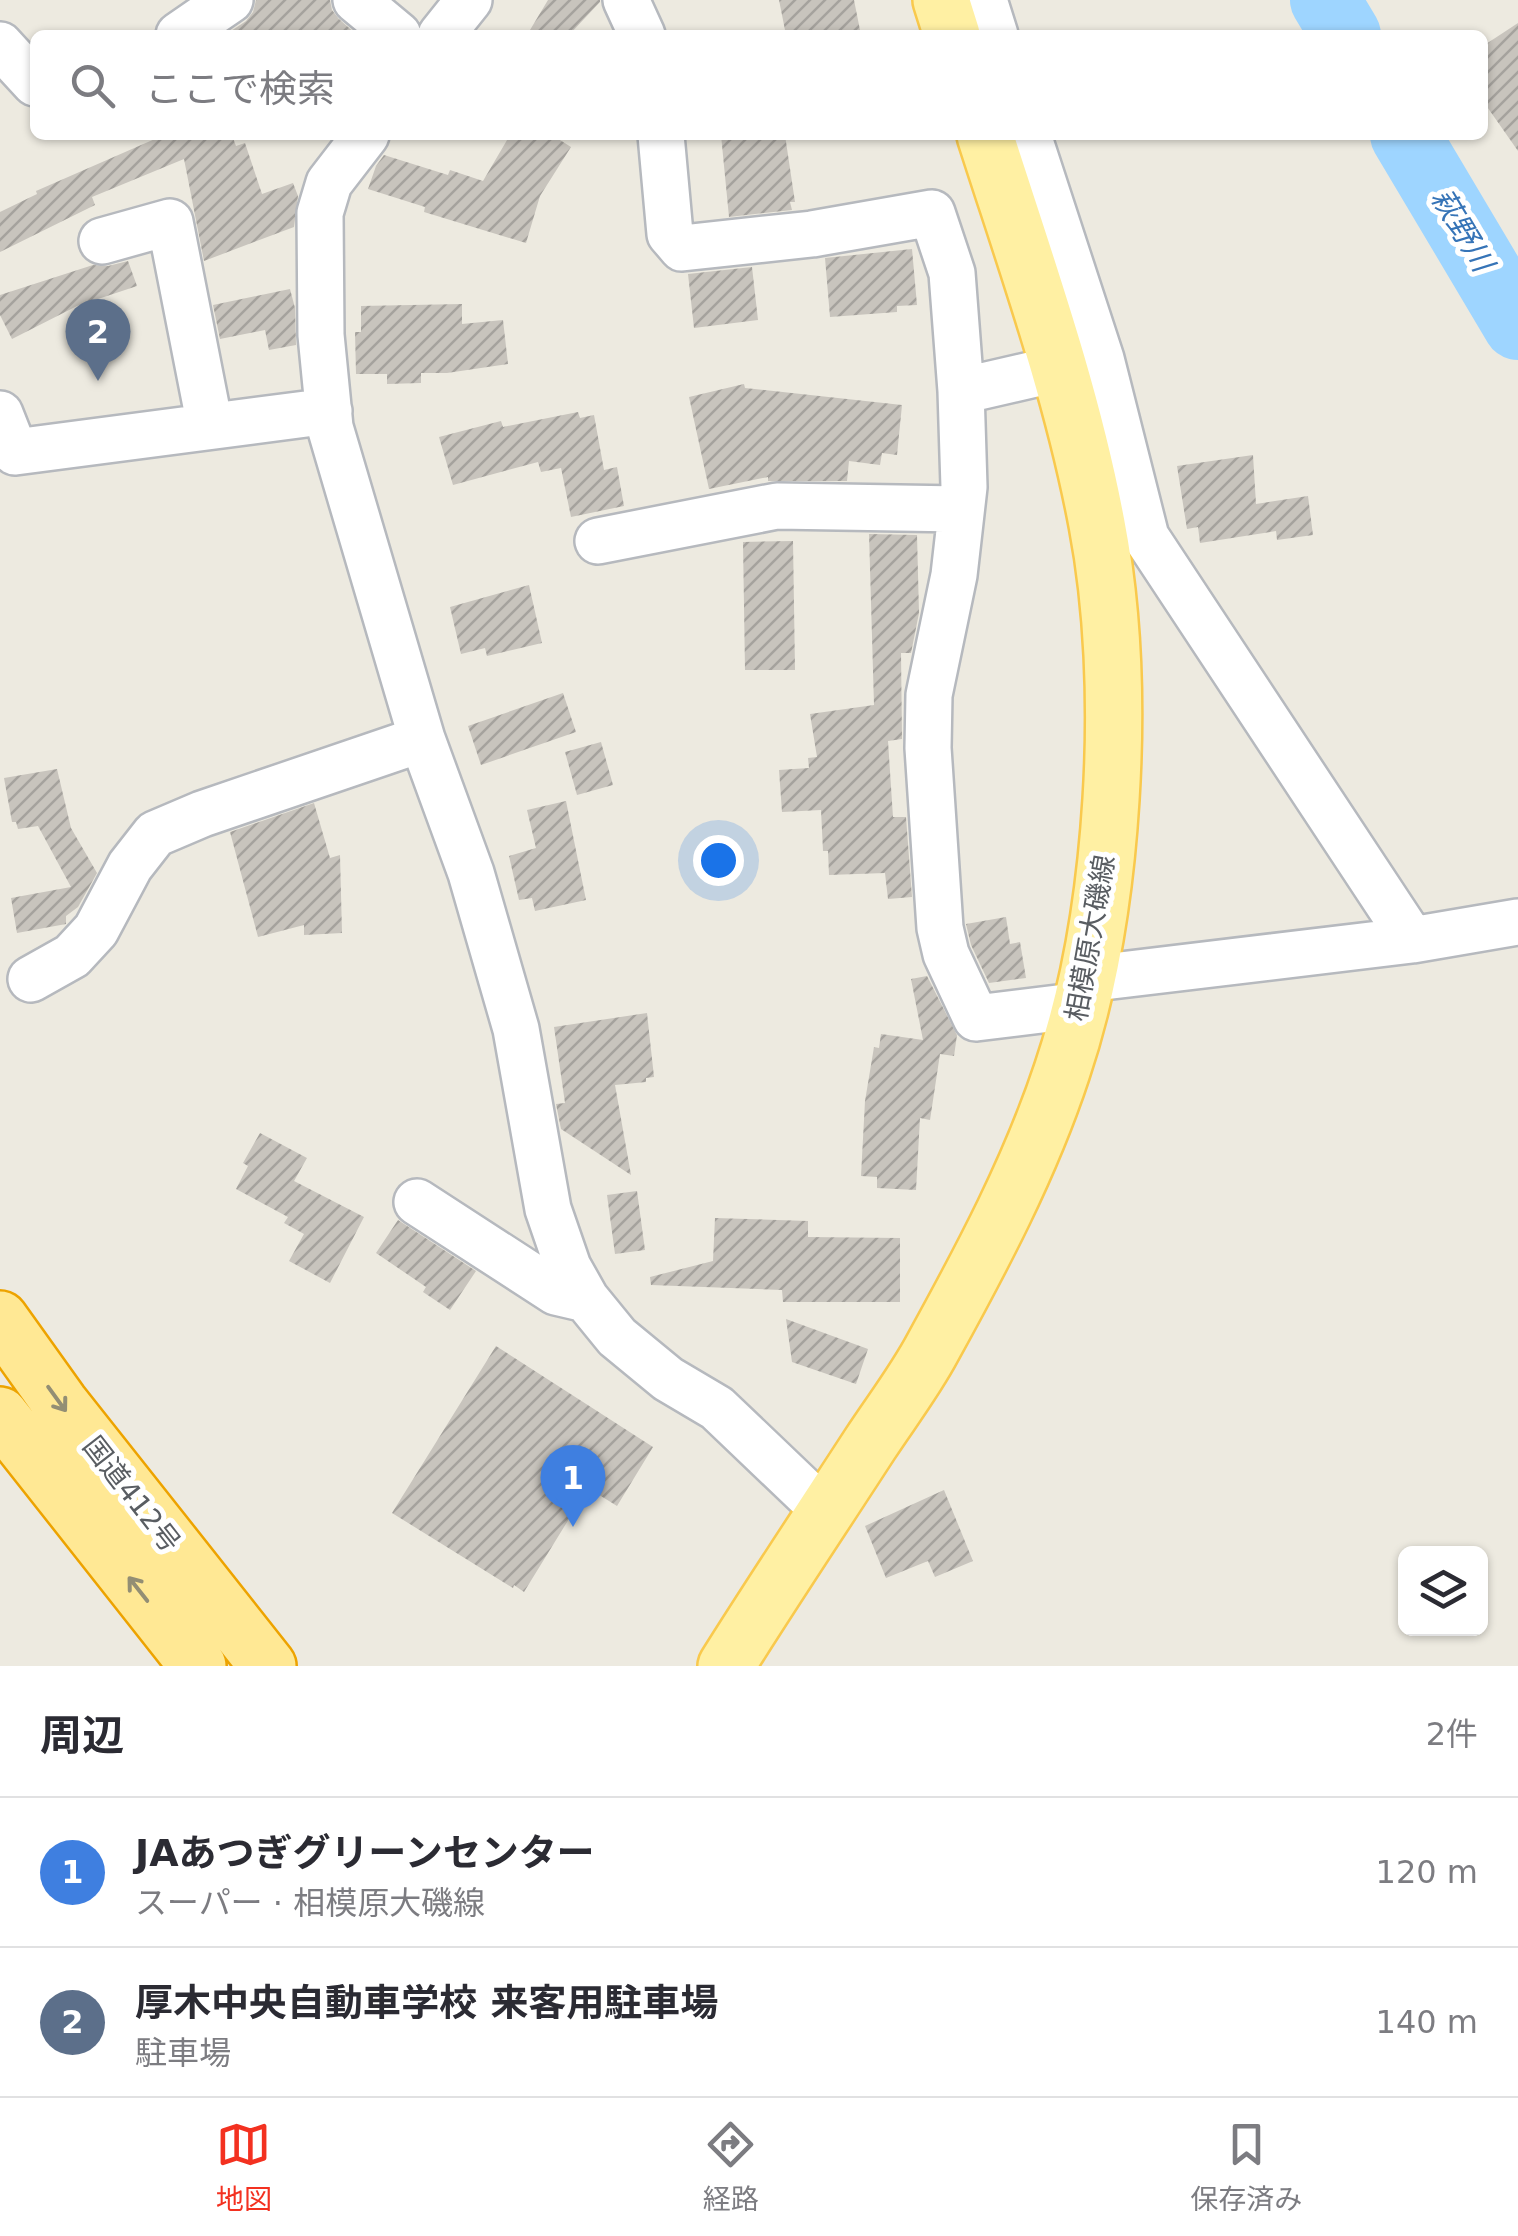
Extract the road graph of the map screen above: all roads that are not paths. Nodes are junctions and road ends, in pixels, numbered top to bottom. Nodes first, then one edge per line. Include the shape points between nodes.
1 (230, 0) edge
2 (356, 0) edge
3 (469, 0) edge
4 (626, 0) edge
5 (941, 0) edge
6 (984, 0) edge
7 (186, 30) edge
8 (392, 30) edge
9 (446, 30) edge
10 (640, 30) edge
11 (950, 30) edge
12 (993, 30) edge
13 (0, 45) edge
14 (30, 91) edge
15 (362, 140) edge
16 (661, 140) edge
17 (987, 140) edge
18 (1029, 140) edge
19 (102, 241) dead end
20 (1080, 362) junction
21 (961, 391) junction
22 (329, 410) junction
23 (0, 414) edge
24 (210, 426) junction
25 (960, 509) junction
26 (598, 542) dead end
27 (422, 739) junction
28 (1518, 922) edge
29 (1412, 940) junction
30 (27, 978) edge
31 (1084, 992) junction
32 (417, 1202) dead end
33 (586, 1299) junction
34 (0, 1320) edge
35 (0, 1415) edge
36 (826, 1512) junction
37 (729, 1665) edge
38 (198, 1666) edge
39 (268, 1666) edge

1 - 7 street
2 - 8 street
3 - 9 street
4 - 10 street
5 - 11 main road
6 - 12 street
13 - 14 street
15 - 22 street via 329,183 320,212
16 - 21 street via 670,234 682,248 932,213 952,273
17 - 20 main road, 相模原大磯線
18 - 20 street
19 - 24 street via 170,222
20 - 21 street
20 - 29 street via 1146,537
20 - 31 main road, 相模原大磯線 via 1113,688 1104,862
21 - 25 street
22 - 24 street
22 - 27 street
23 - 24 street via 15,452
25 - 26 street via 778,506
25 - 31 street via 929,695 946,954 976,1018
27 - 30 street via 155,834 96,930 72,956
27 - 33 street via 471,873 516,1028 548,1209
28 - 29 street
29 - 31 street
31 - 36 main road, 相模原大磯線 via 1033,1150 990,1240 930,1352
32 - 33 street via 556,1292
33 - 36 street via 617,1337 717,1408
34 -> 39 highway, 国道412号
38 -> 35 highway, 国道412号
36 - 37 main road, 相模原大磯線

